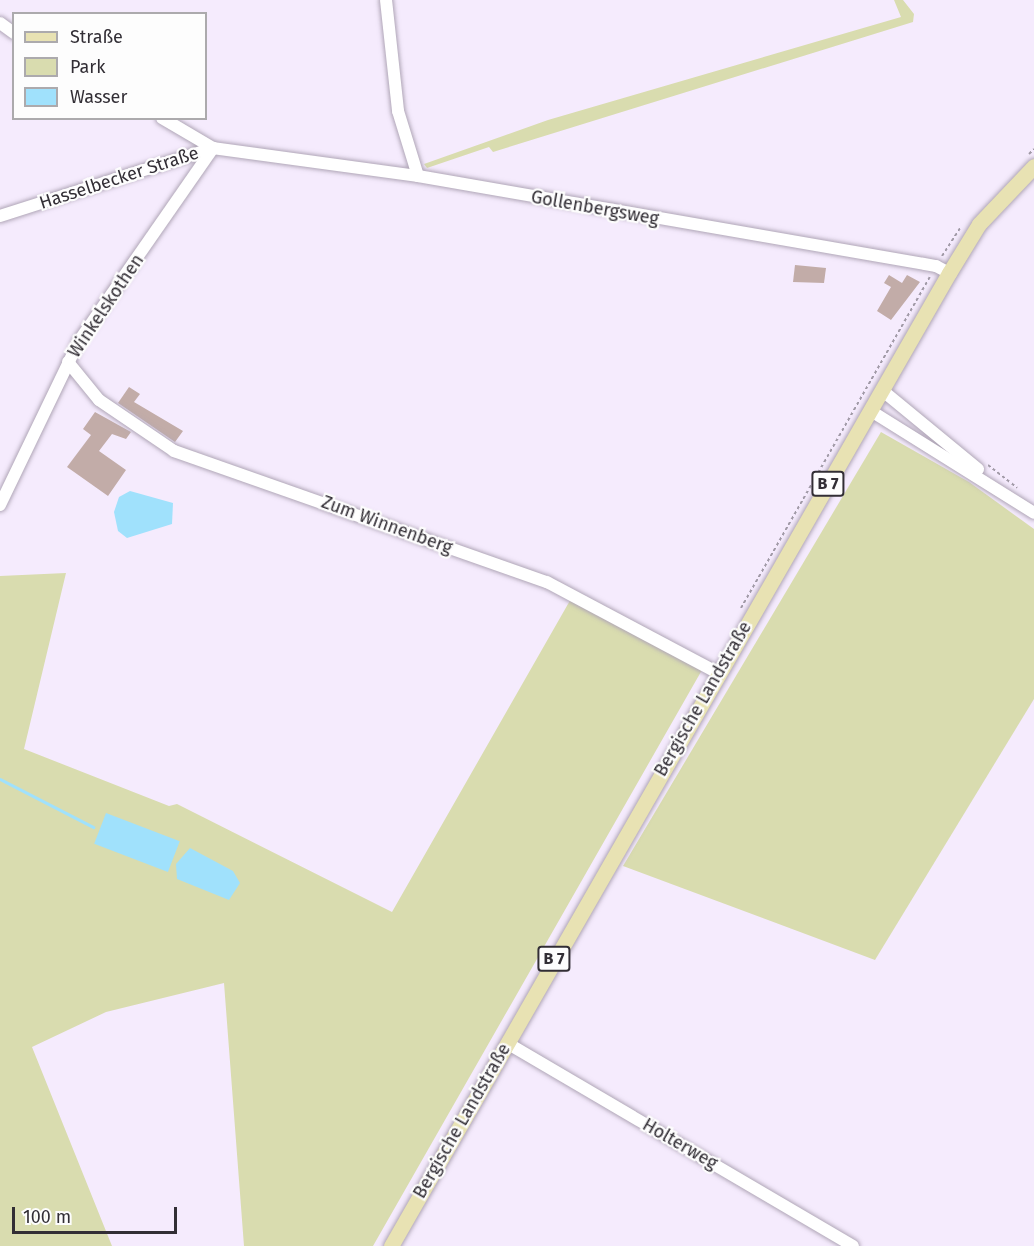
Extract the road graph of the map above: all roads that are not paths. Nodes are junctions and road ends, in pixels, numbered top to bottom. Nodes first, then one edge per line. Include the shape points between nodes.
1 (386, 0) edge
2 (165, 120) edge
3 (213, 148) junction
4 (1034, 166) edge
5 (418, 176) junction
6 (0, 216) edge
7 (949, 273) junction
8 (68, 362) junction
9 (883, 391) junction
10 (871, 411) junction
11 (1011, 497) junction
12 (0, 506) edge
13 (1034, 513) edge
14 (718, 673) junction
15 (507, 1043) junction
16 (391, 1246) edge
17 (853, 1246) edge

1 - 5 street via 398,111
2 - 3 street
3 - 5 street, Hasselbecker Straße
3 - 6 street, Hasselbecker Straße
3 - 8 street, Winkelskothen
4 - 7 main road, Bergische Landstraße / B 7 via 979,224
5 - 7 street, Gollenbergsweg via 936,266
7 - 9 main road, Bergische Landstraße / B 7
8 - 12 street, Winkelskothen
8 - 14 street, Zum Winnenberg via 99,400 174,451 548,582
9 - 10 main road, Bergische Landstraße / B 7
9 - 11 street
10 - 11 street
10 - 14 main road, Bergische Landstraße / B 7
11 - 13 street
14 - 15 main road, Bergische Landstraße / B 7
15 - 16 main road, Bergische Landstraße / B 7
15 - 17 street, Holterweg

